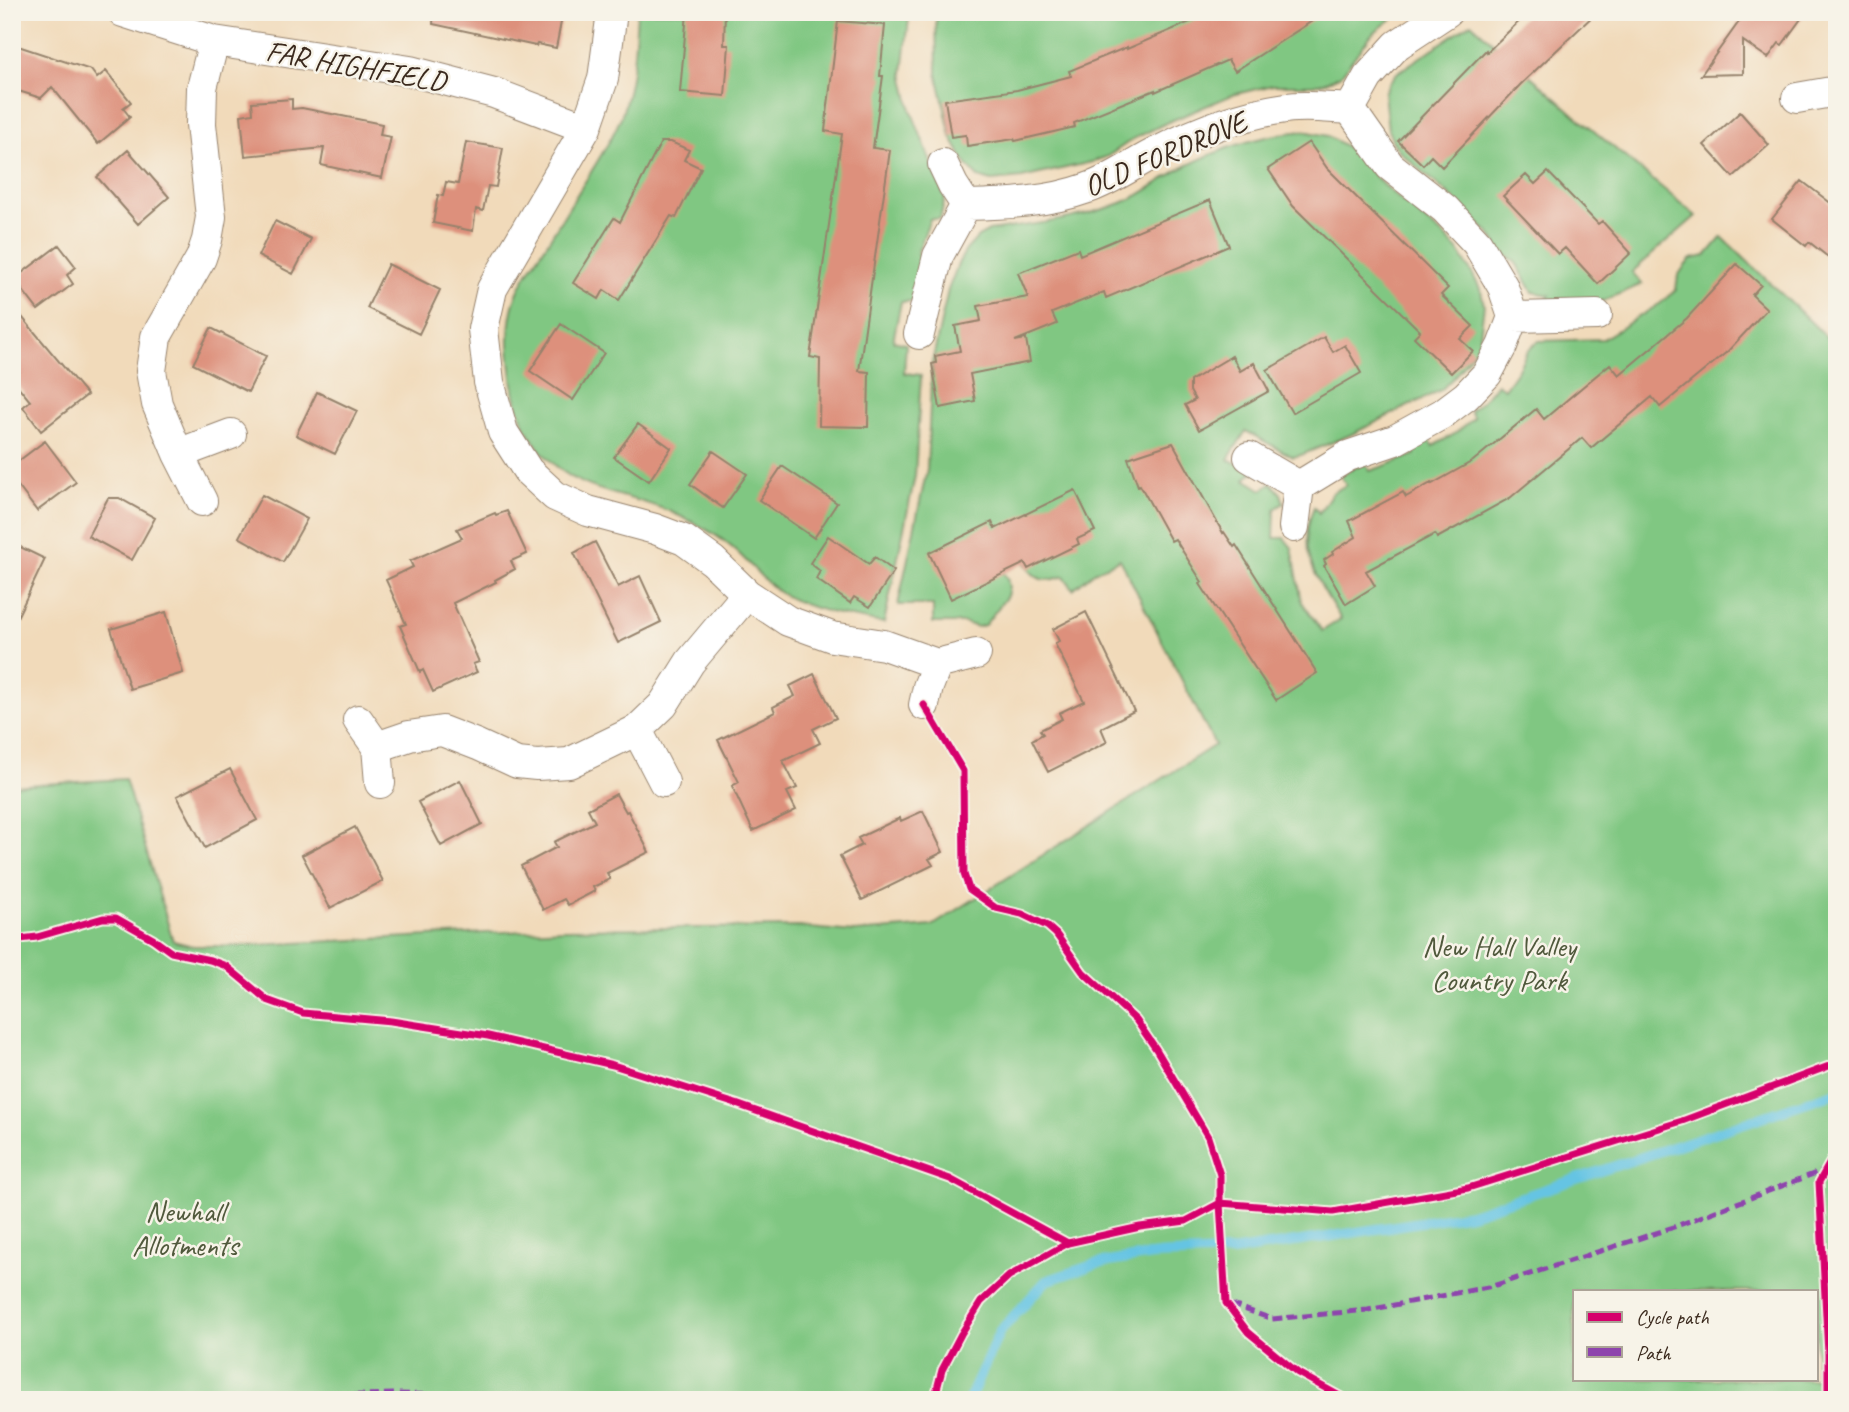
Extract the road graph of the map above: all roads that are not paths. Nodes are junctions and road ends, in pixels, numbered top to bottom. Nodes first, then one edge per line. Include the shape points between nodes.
1 (122, 12) edge
2 (612, 12) edge
3 (1447, 12) edge
4 (214, 41) junction
5 (1837, 92) edge
6 (1797, 98) dead end
7 (1350, 109) junction
8 (586, 128) junction
9 (943, 164) dead end
10 (966, 205) junction
11 (1597, 316) dead end
12 (1513, 317) junction
13 (919, 334) dead end
14 (231, 434) dead end
15 (178, 454) junction
16 (1249, 457) dead end
17 (1299, 486) junction
18 (202, 501) dead end
19 (1294, 527) dead end
20 (747, 594) junction
21 (976, 654) dead end
22 (937, 664) junction
23 (924, 705) dead end
24 (358, 720) dead end
25 (637, 730) junction
26 (377, 747) junction
27 (664, 782) dead end
28 (380, 783) dead end

1 - 4 street, FAR HIGHFIELD
2 - 8 street via 603,79
3 - 7 street via 1397,45 1368,76
4 - 8 street, FAR HIGHFIELD via 410,71 494,93
4 - 15 street via 202,88 201,124 211,217 207,240 156,337 151,371 157,404
5 - 6 street
7 - 10 street, OLD FORDROVE via 1287,108 1247,117 1160,150 1090,188 1051,198
7 - 12 street via 1390,166 1446,209 1477,243 1503,286
8 - 20 street via 492,289 483,329 489,382 503,432 528,471 555,496 588,511 684,540
9 - 10 street
10 - 13 street via 939,256
11 - 12 street
12 - 17 street via 1487,374 1458,402 1395,440 1348,456
14 - 15 street
15 - 18 street
16 - 17 street
17 - 19 street
20 - 22 street via 788,621 832,637 884,645
20 - 25 street via 690,662 663,705
21 - 22 street
22 - 23 street
24 - 26 street
25 - 26 street via 569,763 517,763 442,731
25 - 27 street
26 - 28 street

